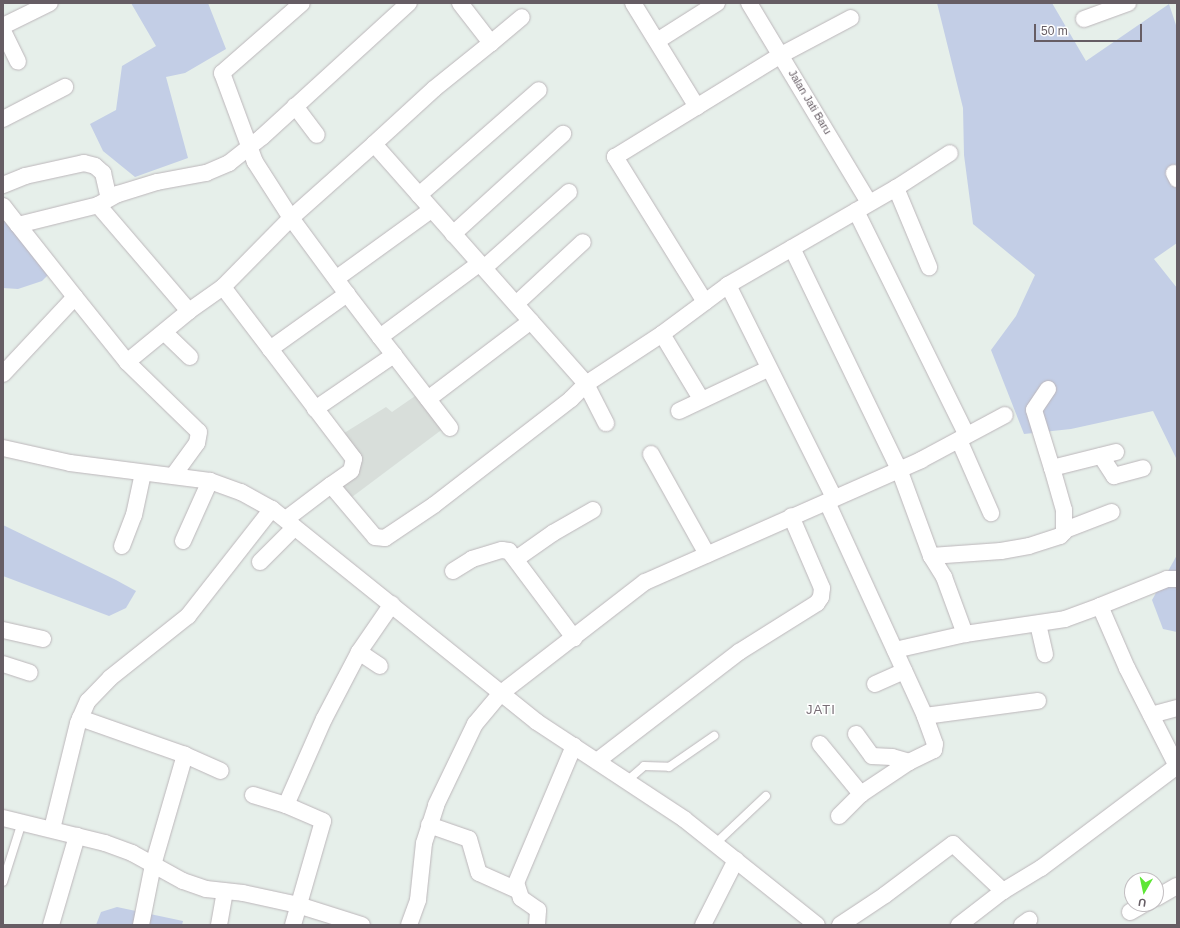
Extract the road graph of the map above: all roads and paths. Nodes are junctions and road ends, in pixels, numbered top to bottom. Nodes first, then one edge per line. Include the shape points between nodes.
1 (50, 3) edge
2 (302, 3) edge
3 (409, 3) edge
4 (460, 3) edge
5 (633, 3) edge
6 (717, 3) edge
7 (749, 3) edge
8 (1128, 3) edge
9 (522, 17) dead end
10 (851, 18) dead end
11 (1084, 19) dead end
12 (3, 26) edge
13 (3, 31) edge
14 (657, 41) junction
15 (491, 43) junction
16 (781, 55) junction
17 (18, 62) dead end
18 (65, 87) dead end
19 (539, 90) dead end
20 (295, 106) junction
21 (697, 106) junction
22 (3, 119) edge
23 (317, 134) dead end
24 (563, 134) dead end
25 (374, 144) junction
26 (250, 146) junction
27 (950, 153) dead end
28 (3, 185) edge
29 (896, 188) junction
30 (569, 192) dead end
31 (419, 195) junction
32 (104, 202) junction
33 (3, 206) edge
34 (862, 207) junction
35 (431, 210) junction
36 (291, 218) junction
37 (18, 225) junction
38 (453, 234) junction
39 (583, 242) dead end
40 (792, 248) junction
41 (482, 266) junction
42 (929, 267) dead end
43 (337, 278) junction
44 (728, 285) junction
45 (223, 287) junction
46 (347, 294) junction
47 (75, 297) junction
48 (705, 302) junction
49 (516, 304) junction
50 (190, 311) junction
51 (531, 321) junction
52 (164, 332) junction
53 (662, 334) junction
54 (380, 337) junction
55 (270, 349) junction
56 (394, 355) junction
57 (190, 357) dead end
58 (127, 362) junction
59 (768, 369) junction
60 (3, 374) edge
61 (586, 384) junction
62 (1048, 389) dead end
63 (428, 399) junction
64 (701, 399) junction
65 (315, 409) junction
66 (678, 411) dead end
67 (1005, 415) dead end
68 (606, 423) dead end
69 (450, 428) dead end
70 (962, 437) junction
71 (3, 448) edge
72 (651, 454) dead end
73 (1052, 468) junction
74 (1143, 468) dead end
75 (899, 469) junction
76 (144, 473) junction
77 (174, 475) junction
78 (210, 481) junction
79 (331, 485) junction
80 (830, 500) junction
81 (272, 509) junction
82 (592, 510) dead end
83 (1112, 512) dead end
84 (991, 513) dead end
85 (792, 516) junction
86 (291, 523) junction
87 (1065, 530) junction
88 (183, 541) dead end
89 (122, 546) dead end
90 (707, 554) junction
91 (931, 556) junction
92 (516, 559) junction
93 (260, 562) dead end
94 (453, 571) dead end
95 (1177, 579) edge
96 (392, 604) junction
97 (1100, 606) junction
98 (1038, 624) junction
99 (3, 630) edge
100 (965, 634) junction
101 (574, 638) junction
102 (44, 639) dead end
103 (895, 650) junction
104 (358, 652) junction
105 (1045, 654) dead end
106 (3, 664) edge
107 (380, 666) dead end
108 (904, 670) junction
109 (30, 673) dead end
110 (875, 684) dead end
111 (500, 694) junction
112 (1038, 701) dead end
113 (1177, 708) edge
114 (1151, 715) junction
115 (925, 716) junction
116 (80, 718) junction
117 (856, 734) dead end
118 (714, 736) dead end
119 (820, 744) dead end
120 (574, 746) junction
121 (185, 755) junction
122 (597, 761) junction
123 (909, 762) junction
124 (221, 771) dead end
125 (628, 780) junction
126 (861, 794) junction
127 (253, 795) dead end
128 (766, 796) dead end
129 (286, 805) junction
130 (839, 816) dead end
131 (3, 818) edge
132 (22, 822) junction
133 (429, 824) junction
134 (52, 829) junction
135 (77, 836) junction
136 (715, 844) junction
137 (736, 860) junction
138 (153, 865) junction
139 (3, 882) edge
140 (1177, 886) edge
141 (517, 890) junction
142 (1002, 891) junction
143 (225, 892) junction
144 (1164, 893) edge
145 (298, 905) junction
146 (51, 925) edge
147 (141, 925) edge
148 (219, 925) edge
149 (293, 925) edge
150 (362, 925) edge
151 (409, 925) edge
152 (537, 925) edge
153 (703, 925) edge
154 (817, 925) edge
155 (840, 925) edge
156 (959, 925) edge

1 - 12 street
2 - 26 street via 222,73
3 - 20 street
4 - 15 street
5 - 14 street
6 - 14 street
7 - 16 street, Jalan Jati Baru
8 - 11 street
9 - 15 street
10 - 16 street
13 - 17 street
14 - 21 street
15 - 25 street via 434,89
16 - 21 street
16 - 34 street, Jalan Jati Baru
18 - 22 street
19 - 31 street
20 - 23 street
20 - 26 street
21 - 48 street via 614,158
24 - 38 street
25 - 31 street
25 - 36 street
26 - 32 street via 219,169 158,182
26 - 36 street via 255,162
27 - 29 street
28 - 32 street via 25,176 84,163 95,166 103,173
29 - 34 street
29 - 42 street
30 - 41 street
31 - 35 street
32 - 37 street
32 - 50 street
33 - 37 street
34 - 40 street
34 - 70 street, Jalan Jati Baru
35 - 38 street
35 - 43 street
36 - 43 street
36 - 45 street
37 - 47 street
38 - 41 street
39 - 49 street
40 - 44 street
40 - 75 street
41 - 49 street
41 - 54 street
43 - 46 street
44 - 48 street
44 - 59 street
45 - 50 street
45 - 55 street
46 - 54 street
46 - 55 street
47 - 58 street
47 - 60 street
48 - 53 street
49 - 51 street
50 - 52 street
51 - 61 street
51 - 63 street
52 - 57 street
52 - 58 street
53 - 61 street
53 - 64 street
54 - 56 street
55 - 65 street
56 - 63 street
56 - 65 street
58 - 77 street via 198,432 197,443
59 - 64 street
59 - 80 street
61 - 68 street
61 - 79 street via 571,399 434,505 385,538 375,537
62 - 73 street via 1034,410
63 - 69 street
64 - 66 street
65 - 79 street via 354,459 351,471
67 - 70 street
70 - 75 street
70 - 84 street, Jalan Jati Baru
71 - 76 street via 70,463
72 - 90 street
73 - 74 street via 1109,454 1114,476
73 - 87 street via 1064,510
75 - 80 street
75 - 91 street
76 - 77 street
76 - 89 street via 134,515
77 - 78 street
78 - 81 street via 241,492
78 - 88 street
79 - 86 street
80 - 85 street
80 - 103 street
81 - 86 street
81 - 116 street via 188,616 97,689
82 - 92 street
83 - 87 street
85 - 90 street
85 - 122 street via 822,588 821,597 739,652
86 - 93 street
86 - 96 street
87 - 91 street via 1060,536 1029,546
90 - 101 street via 645,582 624,596 601,618
91 - 100 street via 944,577
92 - 94 street via 508,551 502,550 472,559
92 - 101 street
95 - 97 street via 1167,579
96 - 104 street
96 - 111 street
97 - 98 street
97 - 114 street
98 - 100 street
98 - 105 street
99 - 102 street
100 - 103 street
101 - 111 street
103 - 108 street
104 - 107 street
104 - 129 street via 324,719
106 - 109 street
108 - 110 street
108 - 115 street
111 - 120 street
111 - 133 street via 476,724
112 - 115 street
113 - 114 street
114 - 142 street via 1177,766 1042,868
115 - 123 street via 935,748
116 - 121 street
116 - 134 street
117 - 123 street via 872,756 892,756
118 - 125 lane via 669,767 644,766
119 - 126 street
120 - 122 street
120 - 141 street via 518,874
121 - 124 street
121 - 138 street
122 - 125 street
123 - 126 street
125 - 136 street
126 - 130 street
127 - 129 street
128 - 136 lane
129 - 145 street via 323,821
131 - 132 street
132 - 134 street
132 - 139 lane
133 - 141 street via 469,839 479,873
133 - 151 street via 424,844 418,900
134 - 135 street
135 - 138 street via 132,853
135 - 146 street
136 - 137 street
137 - 153 street
137 - 154 street
138 - 143 street via 200,887
138 - 147 street
140 - 144 street
141 - 152 street via 521,898 538,910
142 - 155 street via 953,844 885,896
142 - 156 street
143 - 145 street
143 - 148 street
145 - 149 street
145 - 150 street

